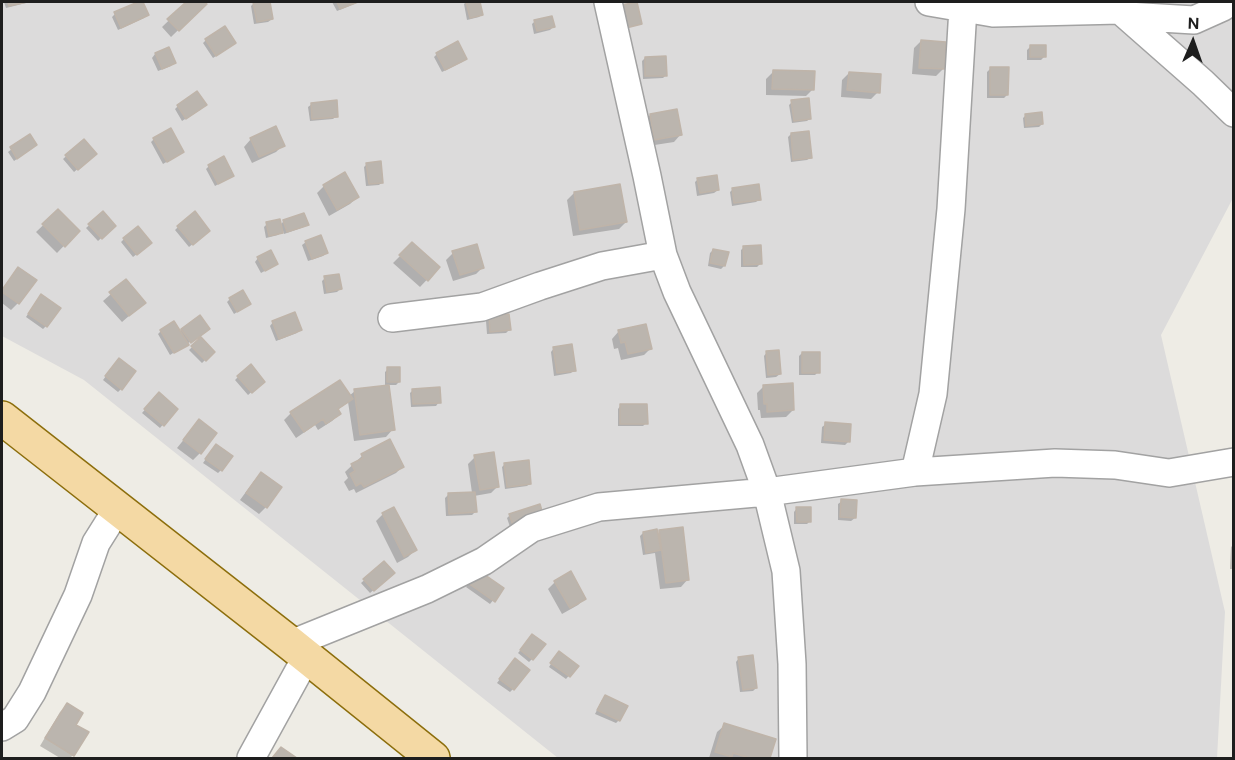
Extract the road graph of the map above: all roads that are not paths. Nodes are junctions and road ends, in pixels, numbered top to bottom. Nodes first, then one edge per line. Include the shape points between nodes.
1 (608, 2) edge
2 (929, 2) edge
3 (1228, 2) edge
4 (963, 8) junction
5 (1119, 9) edge
6 (1233, 113) edge
7 (663, 255) junction
8 (392, 318) dead end
9 (2, 418) edge
10 (1233, 462) edge
11 (915, 472) junction
12 (767, 492) junction
13 (118, 508) junction
14 (299, 650) junction
15 (2, 727) edge
16 (251, 759) edge
17 (433, 759) edge
18 (793, 759) edge

1 - 7 street
2 - 4 street
3 - 5 street via 1194,20
4 - 5 street via 993,13
4 - 11 street via 951,209 933,394
5 - 6 street
7 - 8 street via 603,266 482,308
7 - 12 street via 750,445
9 - 13 main road
10 - 11 street via 1169,473 1115,465 1055,463
11 - 12 street
12 - 14 street via 599,507 532,528 484,561
12 - 18 street via 786,571
13 - 14 main road
13 - 15 street via 96,543 78,595 33,692 15,719
14 - 16 street
14 - 17 main road

